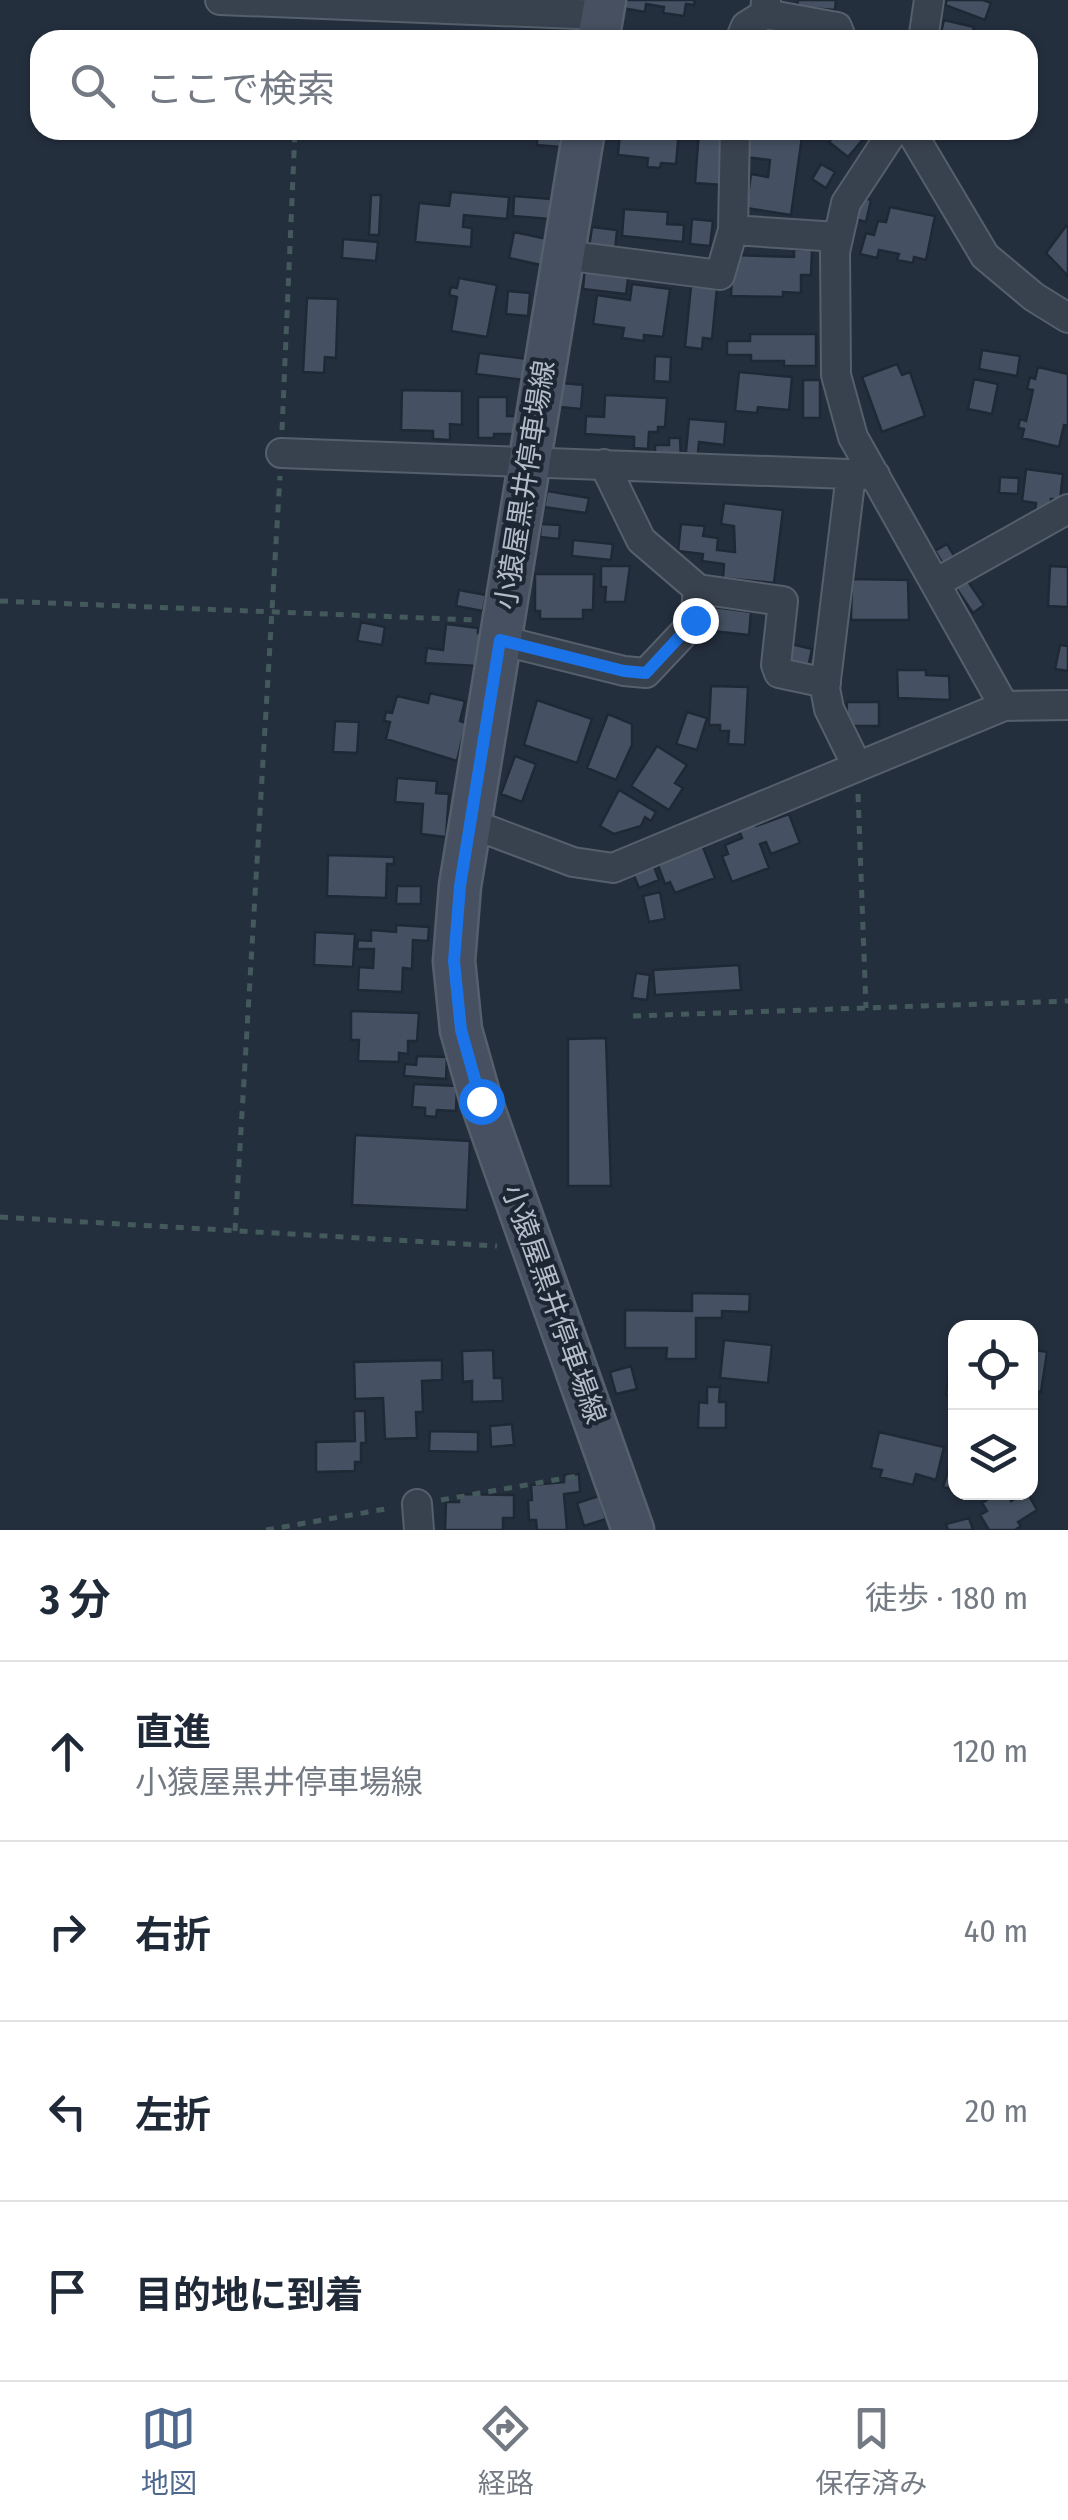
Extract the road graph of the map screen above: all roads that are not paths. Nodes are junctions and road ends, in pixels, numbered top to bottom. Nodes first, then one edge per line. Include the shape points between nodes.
1 (220, 0) edge
2 (929, 0) edge
3 (766, 7) edge
4 (602, 18) edge
5 (744, 30) edge
6 (838, 30) edge
7 (924, 30) edge
8 (582, 140) edge
9 (736, 140) edge
10 (891, 140) edge
11 (903, 140) edge
12 (733, 230) junction
13 (838, 237) junction
14 (563, 254) junction
15 (1068, 318) edge
16 (282, 453) road end
17 (528, 462) junction
18 (604, 464) junction
19 (863, 474) junction
20 (1068, 509) edge
21 (936, 583) junction
22 (698, 589) junction
23 (501, 630) junction
24 (826, 682) junction
25 (1068, 705) edge
26 (1004, 706) junction
27 (857, 766) junction
28 (472, 824) junction
29 (634, 1530) edge

1 - 4 street
2 - 7 street
3 - 5 street
3 - 6 street
8 - 14 main road, 小猿屋黒井停車場線
9 - 12 street
10 - 13 street via 846,202
11 - 15 street via 985,256
12 - 13 street
12 - 14 street via 720,275
13 - 19 street via 836,375
14 - 17 main road, 小猿屋黒井停車場線
16 - 17 street
17 - 18 street
17 - 23 main road, 小猿屋黒井停車場線
18 - 19 street
18 - 22 street via 641,540
19 - 21 street
19 - 24 street
20 - 21 street
21 - 26 street
22 - 23 street via 695,620 646,673
22 - 24 street via 783,602 779,674
23 - 28 main road, 小猿屋黒井停車場線
24 - 27 street via 829,709
25 - 26 street
26 - 27 street
27 - 28 street via 612,868 573,862
28 - 29 main road, 小猿屋黒井停車場線 via 454,961 461,1030

